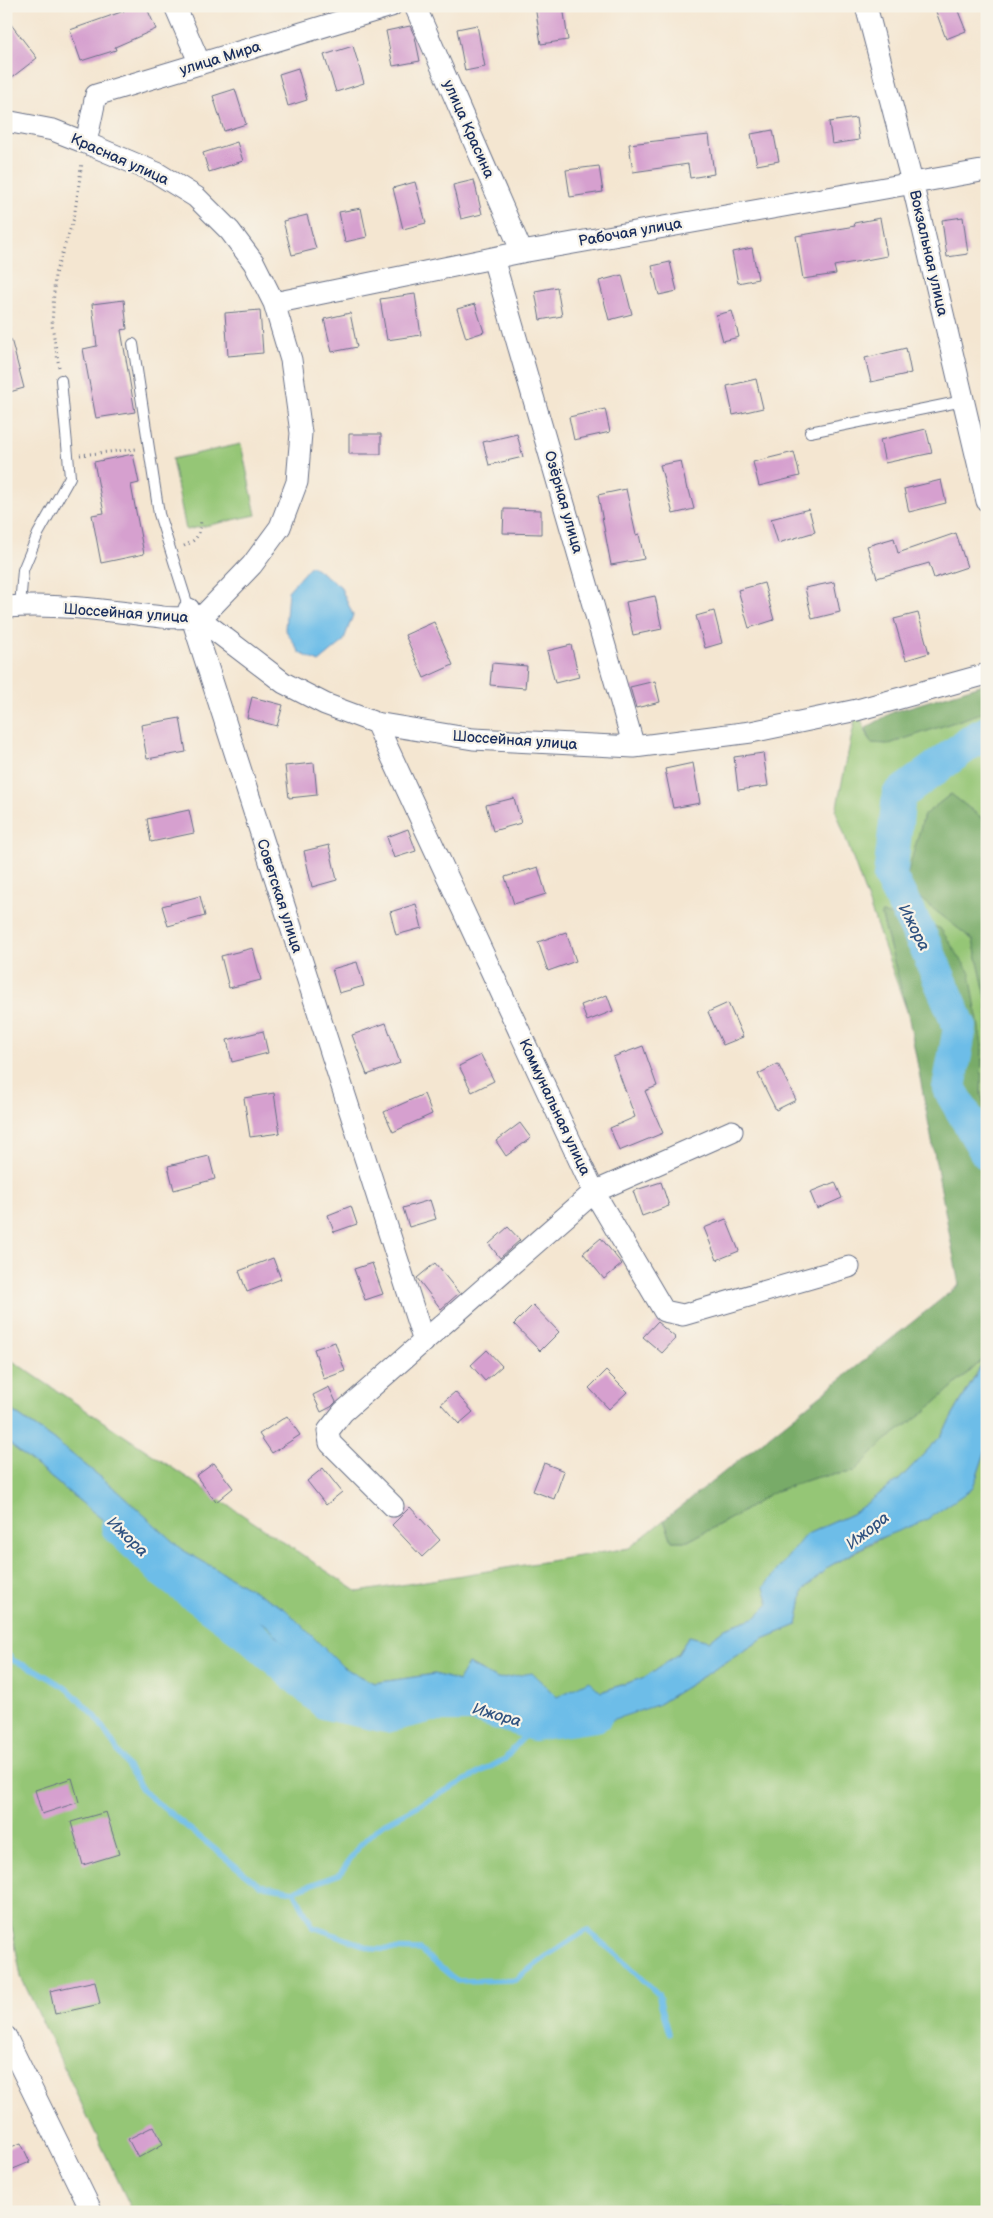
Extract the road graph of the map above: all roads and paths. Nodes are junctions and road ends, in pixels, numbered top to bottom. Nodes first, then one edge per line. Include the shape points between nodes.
1 (175, 6) edge
2 (392, 6) edge
3 (415, 6) edge
4 (866, 6) edge
5 (200, 64) junction
6 (6, 120) edge
7 (86, 143) junction
8 (987, 170) edge
9 (912, 182) junction
10 (522, 252) junction
11 (493, 258) junction
12 (274, 303) junction
13 (133, 344) dead end
14 (61, 380) joint
15 (963, 400) junction
16 (810, 432) dead end
17 (149, 448) junction
18 (68, 455) junction
19 (987, 501) edge
20 (201, 520) dead end
21 (170, 550) junction
22 (13, 606) edge
23 (193, 615) junction
24 (987, 674) edge
25 (376, 724) junction
26 (634, 747) junction
27 (732, 1131) dead end
28 (594, 1192) junction
29 (849, 1267) dead end
30 (424, 1342) junction
31 (393, 1506) dead end
32 (6, 2037) edge
33 (92, 2212) edge

1 - 5 street
2 - 5 street, улица Мира
3 - 10 street, улица Красина
4 - 9 street, Вокзальная улица
5 - 7 street, улица Мира via 96,95
6 - 7 street, Красная улица via 53,130
7 - 12 street, Красная улица via 156,173 196,198 235,237 254,263
7 - 14 path via 74,218 55,274 52,325
8 - 9 street, Рабочая улица
9 - 10 street, Рабочая улица
9 - 15 street, Вокзальная улица
10 - 11 street, Рабочая улица
11 - 12 street, Рабочая улица
11 - 26 street, Озёрная улица
12 - 23 street, Красная улица via 291,360 301,433 297,482 280,528 252,565
13 - 17 lane, Советская улица
14 - 18 lane
15 - 16 lane
15 - 19 street, Вокзальная улица
17 - 18 path via 88,456
17 - 21 lane, Советская улица via 159,514
18 - 22 lane via 70,477 38,534
20 - 21 path via 200,532 194,541
21 - 23 lane, Советская улица
22 - 23 street, Шоссейная улица via 167,618
23 - 25 street, Шоссейная улица via 284,683
23 - 30 street, Советская улица
24 - 26 street, Шоссейная улица via 857,710 751,732
25 - 26 street, Шоссейная улица via 473,739
25 - 28 street, Коммунальная улица
27 - 28 street
28 - 29 street, Коммунальная улица via 664,1311 684,1315
28 - 30 street
30 - 31 street via 343,1412 328,1431 330,1443
32 - 33 street

